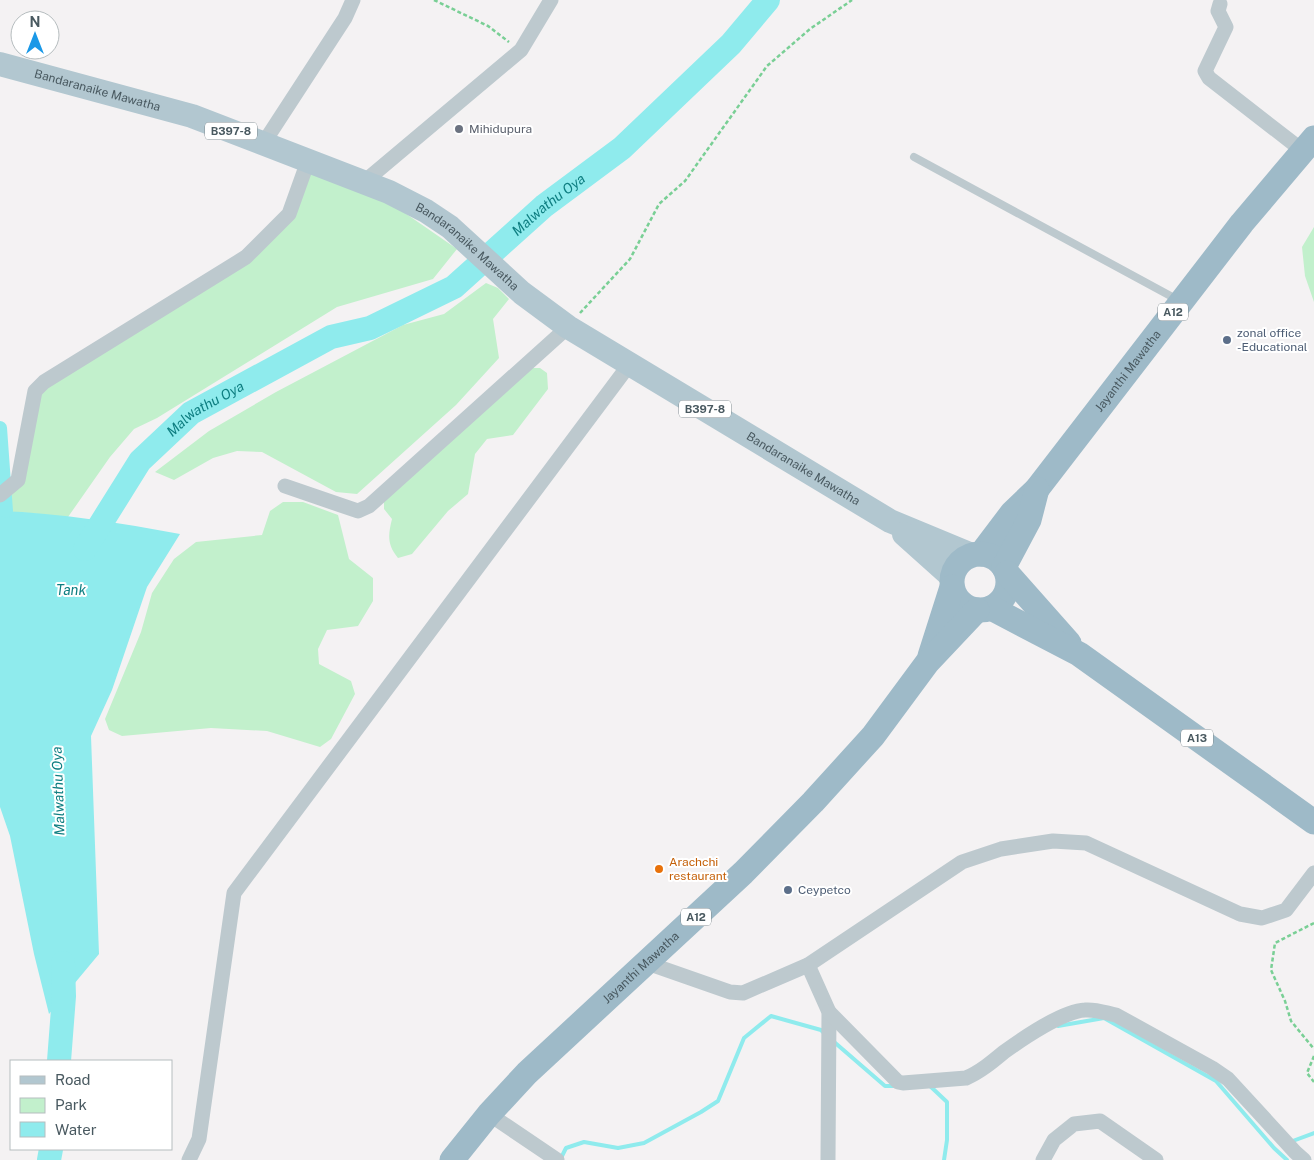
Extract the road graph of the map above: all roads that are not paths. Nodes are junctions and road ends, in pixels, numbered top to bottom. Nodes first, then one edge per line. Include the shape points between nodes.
1 (353, 0) edge
2 (551, 0) edge
3 (1220, 4) dead end
4 (0, 64) edge
5 (263, 144) junction
6 (1309, 145) edge
7 (914, 157) dead end
8 (308, 161) junction
9 (364, 182) junction
10 (1181, 301) junction
11 (568, 327) junction
12 (629, 365) junction
13 (285, 486) dead end
14 (1037, 489) junction
15 (0, 495) edge
16 (890, 521) junction
17 (977, 555) junction
18 (1005, 570) junction
19 (952, 582) junction
20 (984, 609) junction
21 (1079, 654) junction
22 (927, 663) junction
23 (1314, 822) edge
24 (1314, 873) edge
25 (647, 963) junction
26 (808, 965) junction
27 (829, 1012) junction
28 (489, 1114) junction
29 (551, 1156) edge
30 (188, 1160) edge
31 (452, 1160) edge
32 (828, 1160) edge
33 (1042, 1160) edge
34 (1156, 1160) edge
35 (1304, 1160) edge

1 - 5 street via 346,18
2 - 9 street via 521,50
3 - 6 street via 1218,11 1226,26 1205,71 1209,78
4 - 5 main road, Bandaranaike Mawatha / B397-8 via 192,116
5 - 8 main road, Bandaranaike Mawatha / B397-8
6 - 10 highway, Jayanthi Mawatha / A12
7 - 10 lane
8 - 9 main road, Bandaranaike Mawatha / B397-8
8 - 15 street via 289,214 246,257 44,382 35,391 18,480
9 - 11 main road, Bandaranaike Mawatha / B397-8 via 426,211 450,228 522,293
10 - 14 highway, Jayanthi Mawatha / A12
11 - 12 main road, Bandaranaike Mawatha / B397-8
11 - 13 street via 369,506 358,511
12 - 16 main road, Bandaranaike Mawatha / B397-8
12 - 30 street via 234,893 199,1139
14 - 17 highway, Jayanthi Mawatha / A12
14 - 18 highway, Jayanthi Mawatha / A12 via 1029,520
16 - 17 main road, Bandaranaike Mawatha / B397-8
16 - 19 main road, Bandaranaike Mawatha / B397-8
17 - 18 highway via 990,556
17 - 19 highway via 959,564
18 - 20 highway via 1006,594 1000,602
18 - 21 highway, A13
19 - 20 highway via 955,596 961,603 968,608
19 - 22 highway, Jayanthi Mawatha / A12
20 - 21 highway, A13
20 - 22 highway, Jayanthi Mawatha / A12
21 - 23 highway, A13
22 - 25 highway, Jayanthi Mawatha / A12 via 873,736 813,802
24 - 26 street via 1286,910 1262,918 1240,914 1086,843 1053,841 1000,849 962,862
25 - 26 street via 730,992 743,993
25 - 28 highway, Jayanthi Mawatha / A12 via 534,1066
26 - 27 street
27 - 32 street
27 - 35 street via 898,1082 903,1083 966,1078 1061,1017 1084,1010 1116,1015 1228,1079
28 - 29 street
28 - 31 highway, Jayanthi Mawatha / A12
33 - 34 street via 1054,1140 1074,1124 1100,1121

